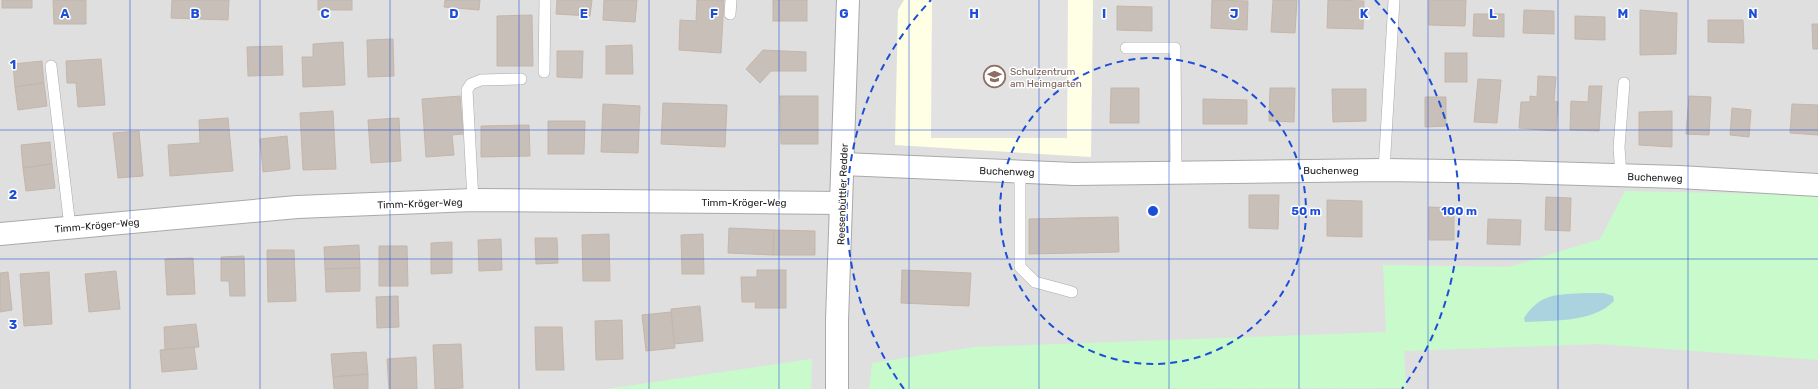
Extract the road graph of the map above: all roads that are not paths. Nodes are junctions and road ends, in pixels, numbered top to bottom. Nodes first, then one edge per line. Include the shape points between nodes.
1 (545, 0) edge
2 (731, 0) edge
3 (848, 0) edge
4 (1394, 0) edge
5 (730, 14) dead end
6 (1126, 48) dead end
7 (51, 66) dead end
8 (544, 72) dead end
9 (521, 79) dead end
10 (1624, 83) dead end
11 (843, 164) junction
12 (1384, 170) junction
13 (1176, 171) junction
14 (1020, 172) junction
15 (1621, 176) junction
16 (1818, 185) edge
17 (473, 200) junction
18 (841, 203) junction
19 (70, 227) junction
20 (0, 234) edge
21 (1072, 292) dead end
22 (837, 389) edge

1 - 8 lane
2 - 5 lane
3 - 11 street, Reesenbüttler Redder
4 - 12 lane
6 - 13 lane via 1175,48
7 - 19 lane
9 - 17 lane via 481,80 471,84 467,90
10 - 15 lane via 1619,147
11 - 14 street, Buchenweg
11 - 18 street, Reesenbüttler Redder
12 - 13 street, Buchenweg
12 - 15 street, Buchenweg
13 - 14 street, Buchenweg via 1074,174
14 - 21 lane via 1020,267 1035,282
15 - 16 street, Buchenweg
17 - 18 street, Timm-Kröger-Weg
17 - 19 street, Timm-Kröger-Weg via 297,207
18 - 22 street, Reesenbüttler Redder
19 - 20 street, Timm-Kröger-Weg

